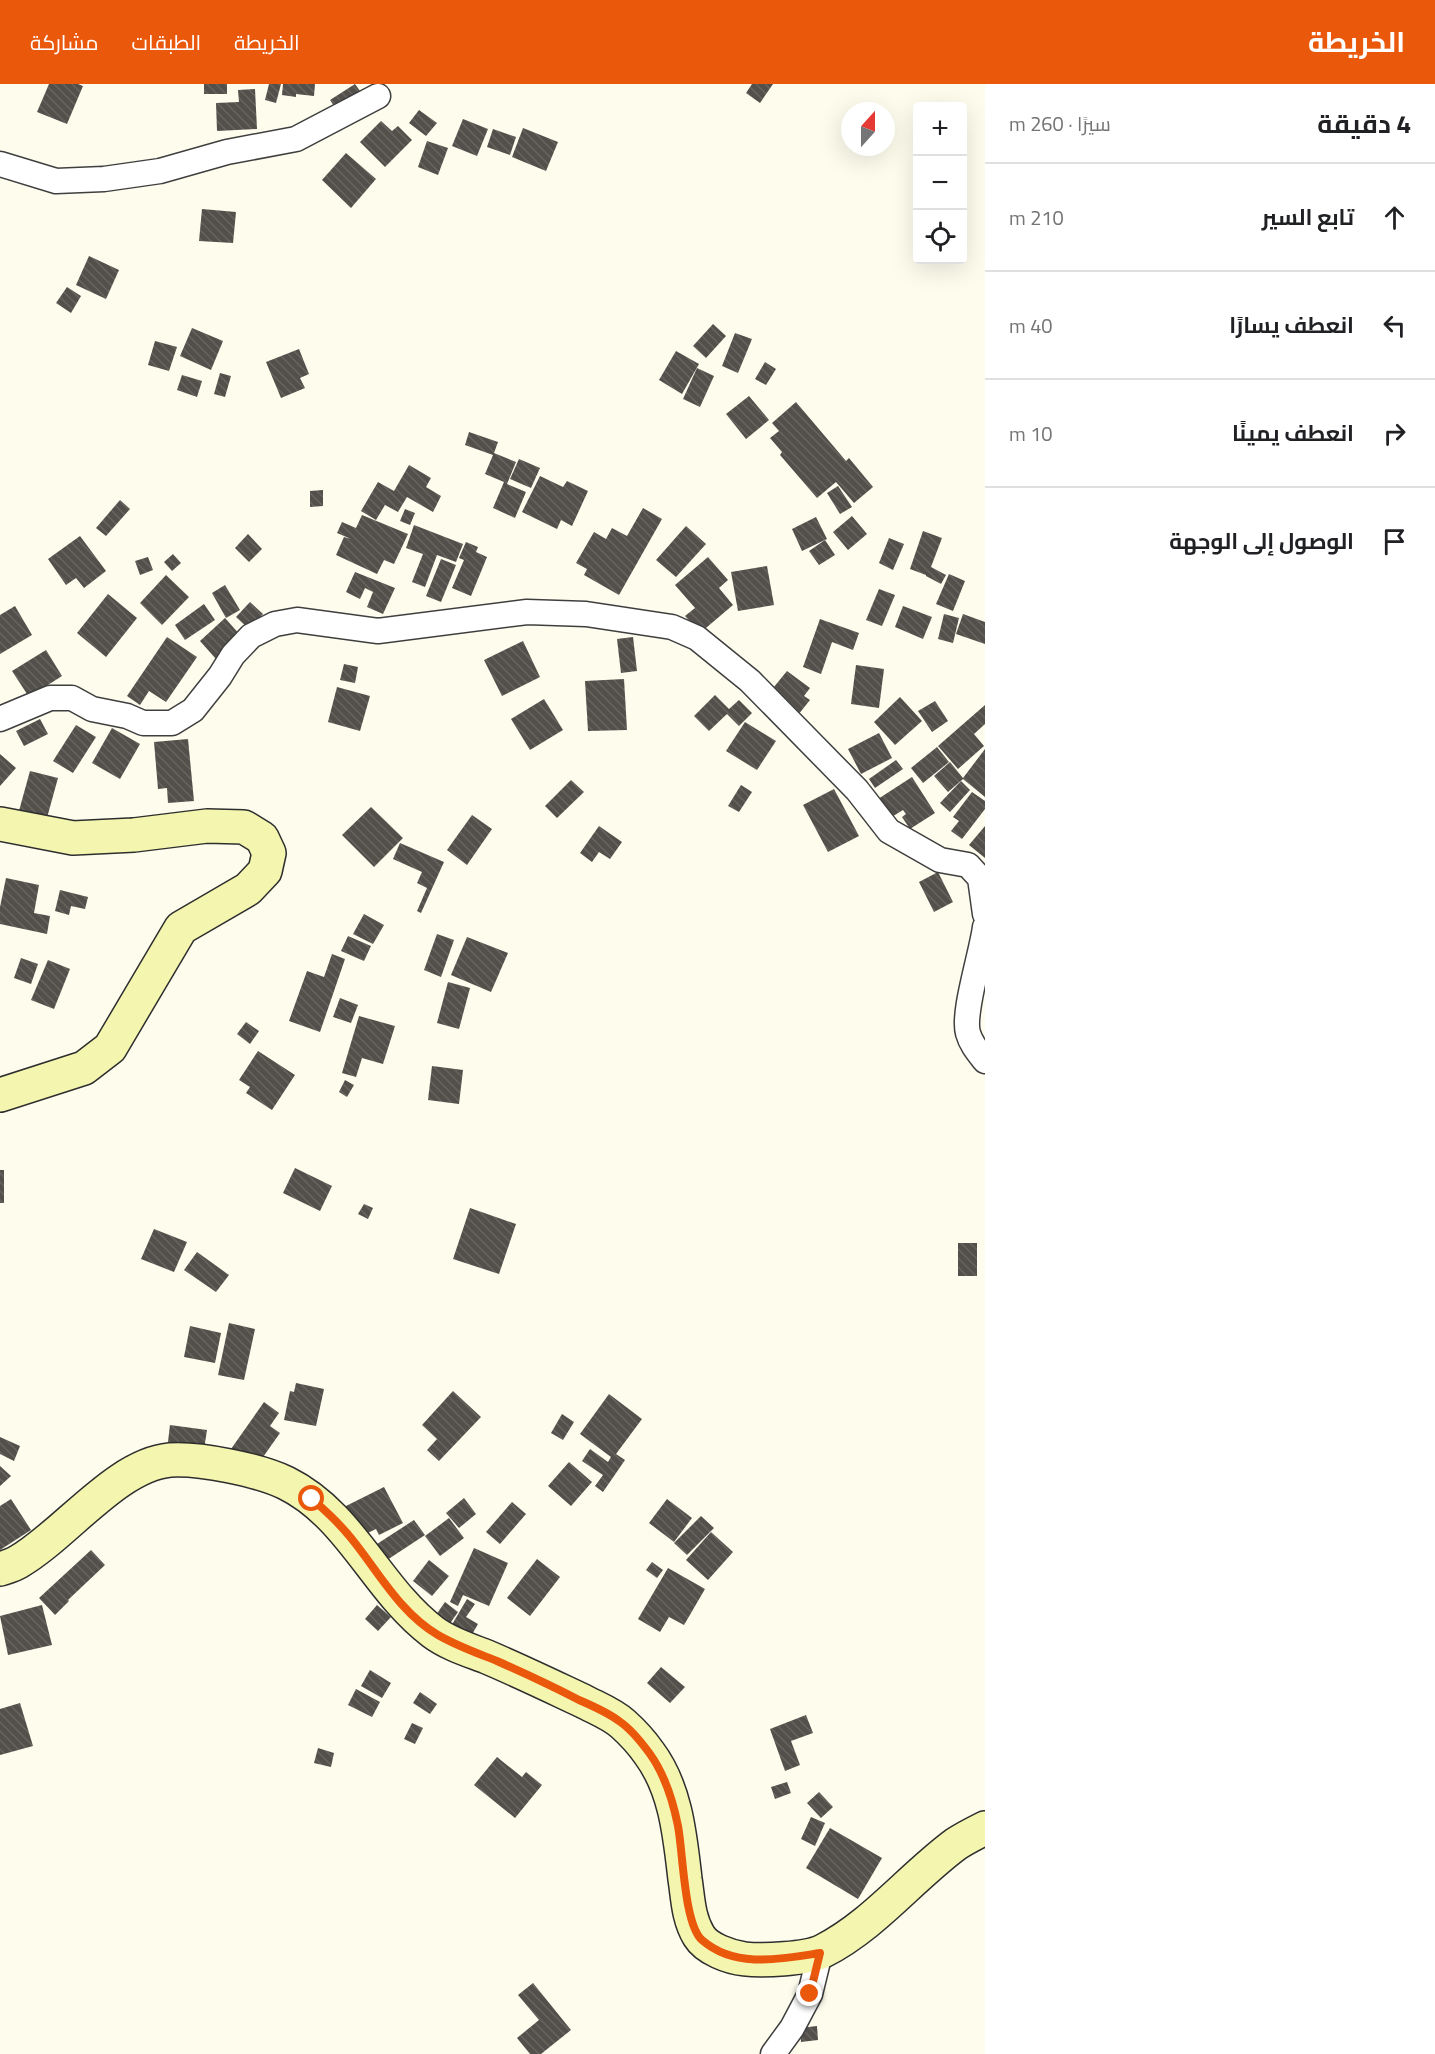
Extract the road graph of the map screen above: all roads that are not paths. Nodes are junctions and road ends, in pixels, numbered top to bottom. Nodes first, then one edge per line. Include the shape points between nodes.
1 (378, 96) dead end
2 (0, 164) edge
3 (0, 719) edge
4 (0, 824) edge
5 (985, 914) edge
6 (985, 927) edge
7 (985, 1061) edge
8 (0, 1095) edge
9 (0, 1569) edge
10 (985, 1828) edge
11 (820, 1953) junction
12 (773, 2054) edge

1 - 2 street via 296,139 227,152 160,171 56,181
3 - 5 street via 50,698 72,698 143,723 172,723 193,710 250,636 275,624 297,620 378,631 527,612 586,614 672,627 697,638 750,681 857,790 889,831 939,860 968,865 980,878
4 - 8 main road via 73,838 207,826 244,827 262,838 268,854 265,871 253,885 181,928 110,1047 84,1068
6 - 7 street via 967,1030
9 - 11 main road via 18,1562 120,1481 155,1463 170,1460 212,1464 286,1483 332,1516 410,1613 436,1634 608,1714 635,1737 662,1773 672,1799 690,1915 700,1939 720,1953 743,1959
10 - 11 main road via 958,1843 887,1906
11 - 12 street via 810,1994

